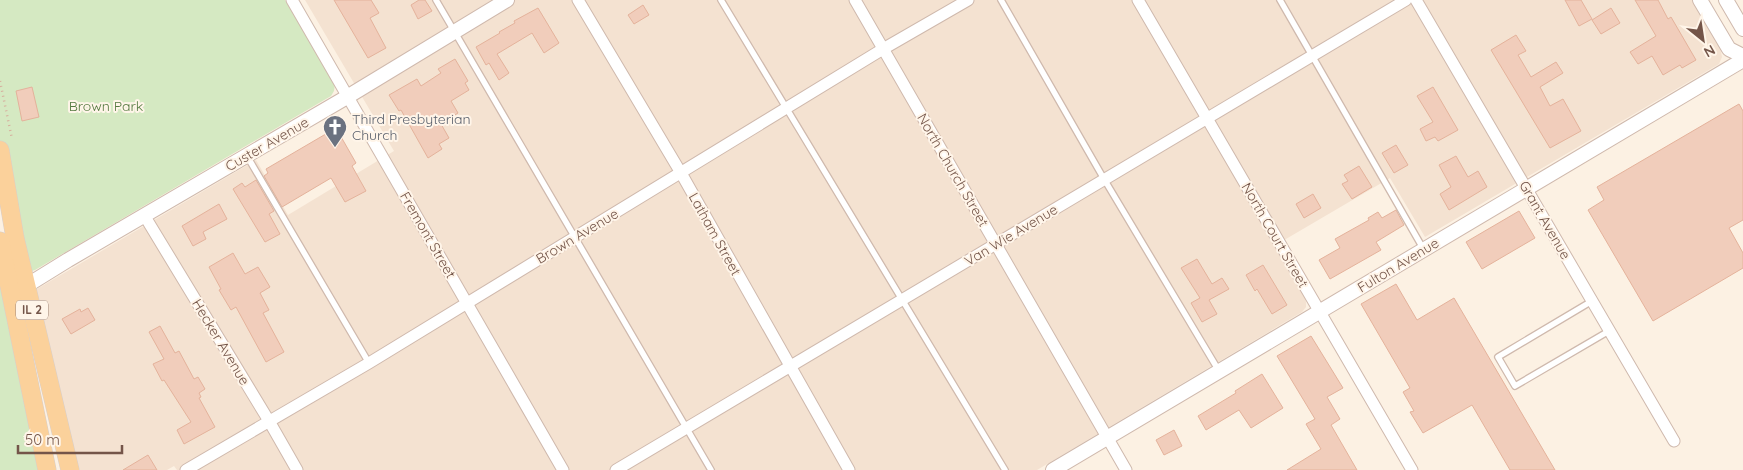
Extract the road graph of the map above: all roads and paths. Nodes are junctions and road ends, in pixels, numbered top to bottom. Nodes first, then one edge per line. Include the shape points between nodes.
1 (292, 0) edge
2 (436, 0) edge
3 (507, 0) edge
4 (578, 0) edge
5 (721, 0) edge
6 (855, 0) edge
7 (968, 0) edge
8 (1001, 0) edge
9 (1138, 0) edge
10 (1280, 0) edge
11 (1406, 0) edge
12 (1416, 0) edge
13 (1700, 0) edge
14 (1726, 0) edge
15 (1743, 29) edge
16 (454, 31) junction
17 (883, 49) junction
18 (1312, 56) junction
19 (1743, 58) edge
20 (348, 97) junction
21 (786, 107) junction
22 (1208, 118) junction
23 (0, 150) edge
24 (246, 156) junction
25 (681, 174) junction
26 (1104, 179) junction
27 (1527, 189) junction
28 (144, 215) junction
29 (575, 237) junction
30 (0, 241) edge
31 (996, 244) junction
32 (1424, 250) junction
33 (26, 286) junction
34 (902, 300) junction
35 (1592, 301) junction
36 (468, 302) junction
37 (1319, 312) junction
38 (1609, 330) junction
39 (369, 363) junction
40 (789, 367) junction
41 (1219, 371) junction
42 (269, 421) junction
43 (687, 428) junction
44 (1108, 438) junction
45 (1674, 441) dead end
46 (47, 470) edge
47 (70, 470) edge
48 (186, 470) edge
49 (297, 470) edge
50 (563, 470) edge
51 (616, 470) edge
52 (711, 470) edge
53 (849, 470) edge
54 (1005, 470) edge
55 (1053, 470) edge
56 (1126, 470) edge
57 (1412, 470) edge

1 - 20 street, Fremont Street
2 - 16 lane
3 - 16 street, Custer Avenue
4 - 25 street, Latham Street
5 - 21 lane
6 - 17 street, North Church Street
7 - 17 street, Brown Avenue
8 - 26 lane
9 - 22 street, North Court Street
10 - 18 lane
11 - 18 street, Van Wie Avenue
12 - 27 street, Grant Avenue
13 - 19 street via 1729,49
14 - 15 street
16 - 20 street, Custer Avenue
16 - 29 lane
17 - 21 street, Brown Avenue
17 - 31 street, North Church Street
18 - 22 street, Van Wie Avenue
18 - 32 lane
19 - 27 street, Fulton Avenue
20 - 24 street, Custer Avenue
20 - 36 street, Fremont Street
21 - 25 street, Brown Avenue
21 - 34 lane
22 - 26 street, Van Wie Avenue
22 - 37 street, North Court Street
23 - 33 main road, IL 2
24 - 28 street, Custer Avenue
24 - 39 lane
25 - 29 street, Brown Avenue
25 - 40 street, Latham Street
26 - 31 street, Van Wie Avenue
26 - 41 lane
27 - 32 street, Fulton Avenue
27 - 35 street, Grant Avenue
28 - 33 street, Custer Avenue
28 - 42 street, Hecker Avenue
29 - 36 street, Brown Avenue
29 - 43 lane
30 - 46 main road, IL 2
31 - 34 street, Van Wie Avenue
31 - 44 street, North Church Street
32 - 37 street, Fulton Avenue
33 - 47 main road, IL 2
34 - 40 street, Van Wie Avenue
34 - 54 lane
35 - 38 street, Grant Avenue
35 - 38 lane via 1498,357 1515,386
36 - 39 street, Brown Avenue
36 - 50 street, Fremont Street
37 - 41 street, Fulton Avenue
37 - 57 street, North Court Street
38 - 45 street, Grant Avenue
39 - 42 street, Brown Avenue
40 - 43 street, Van Wie Avenue
40 - 53 street, Latham Street
41 - 44 street, Fulton Avenue
42 - 48 street, Brown Avenue
42 - 49 street, Hecker Avenue
43 - 51 street, Van Wie Avenue
43 - 52 lane
44 - 55 street, Fulton Avenue
44 - 56 street, North Church Street

